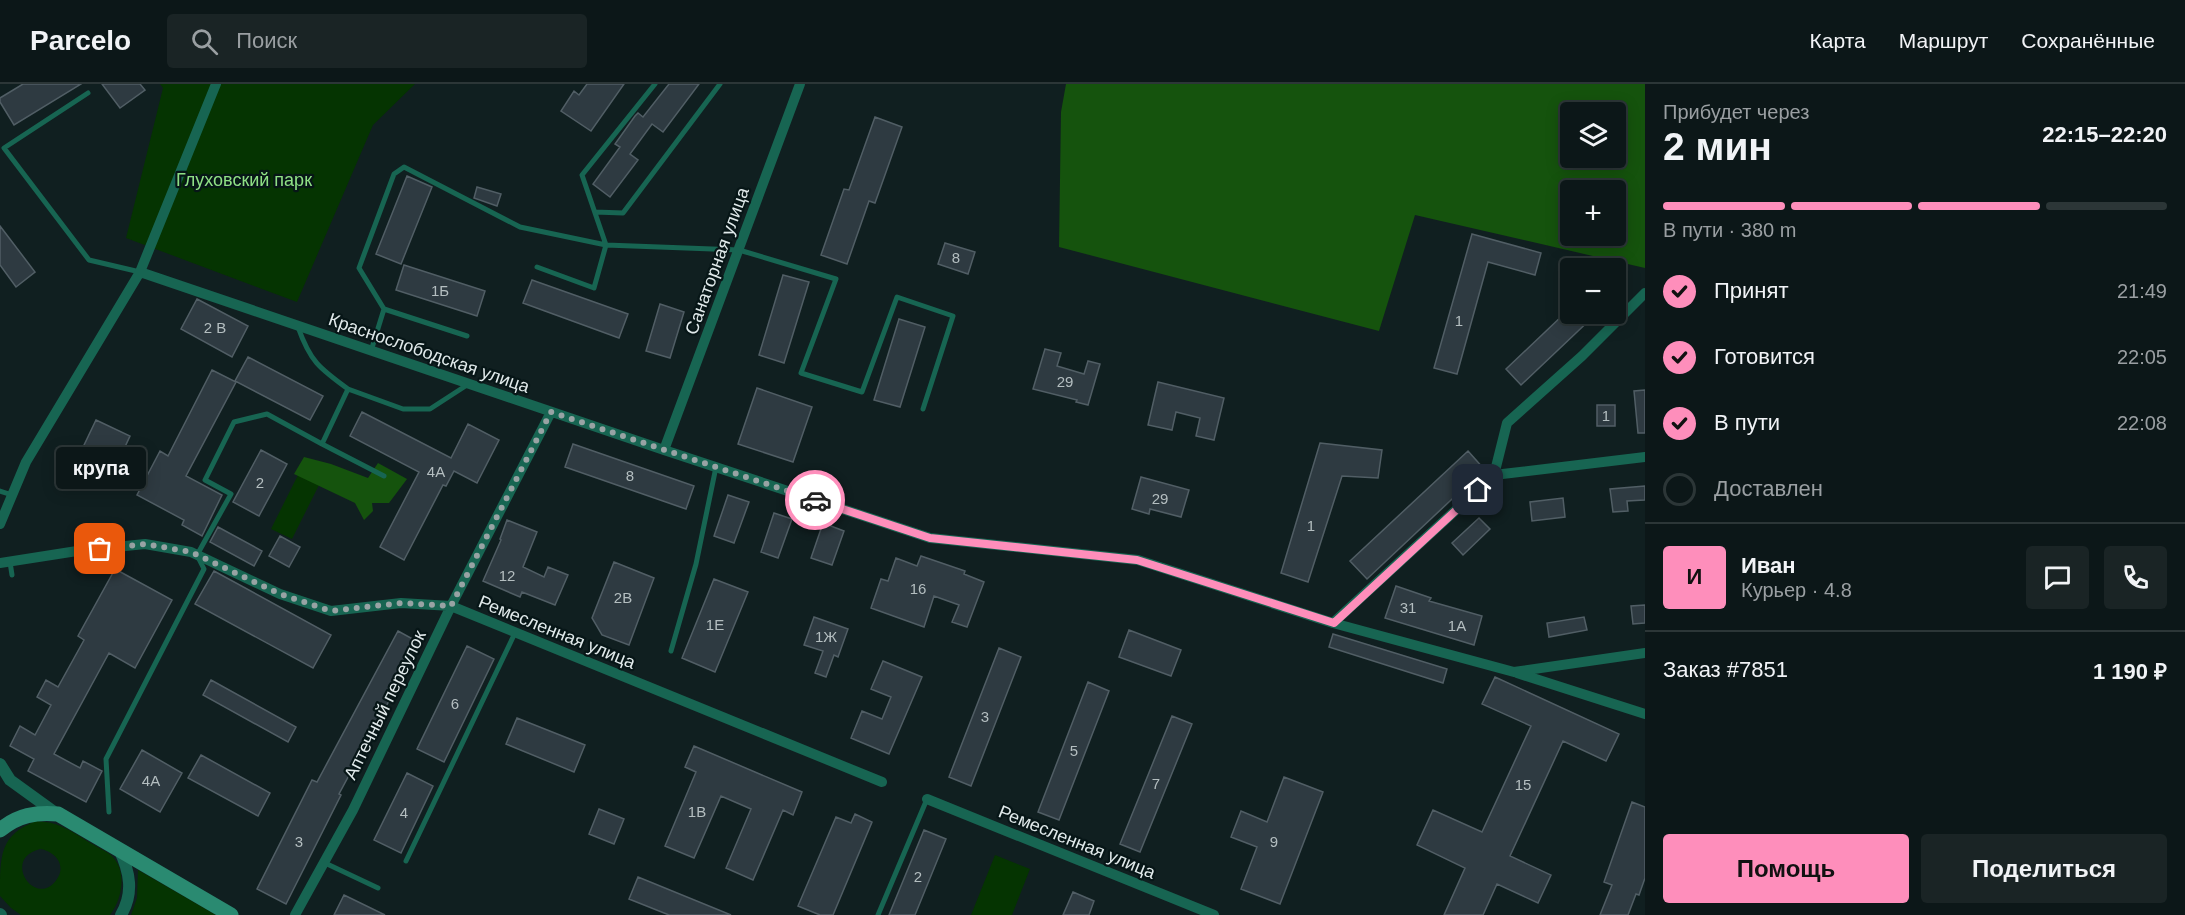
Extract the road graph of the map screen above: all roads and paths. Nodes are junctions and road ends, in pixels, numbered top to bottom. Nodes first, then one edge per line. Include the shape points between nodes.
1 (216, 84) edge
2 (655, 84) edge
3 (720, 84) edge
4 (800, 84) edge
5 (88, 93) dead end
6 (0, 142) edge
7 (4, 148) junction
8 (595, 212) junction
9 (606, 244) junction
10 (738, 250) junction
11 (537, 267) dead end
12 (140, 272) junction
13 (1645, 293) edge
14 (384, 309) junction
15 (298, 327) junction
16 (467, 336) dead end
17 (371, 351) junction
18 (468, 384) junction
19 (348, 388) junction
20 (923, 409) dead end
21 (551, 412) junction
22 (322, 444) junction
23 (664, 450) junction
24 (1645, 457) edge
25 (716, 467) junction
26 (1494, 475) junction
27 (384, 476) dead end
28 (0, 491) edge
29 (7, 500) edge
30 (0, 524) edge
31 (197, 555) junction
32 (5, 563) edge
33 (12, 575) dead end
34 (451, 606) junction
35 (1334, 623) junction
36 (515, 633) junction
37 (671, 651) dead end
38 (1645, 653) edge
39 (1514, 672) junction
40 (1645, 714) edge
41 (0, 764) edge
42 (882, 782) dead end
43 (927, 800) joint
44 (109, 812) dead end
45 (58, 814) junction
46 (0, 830) edge
47 (119, 849) junction
48 (406, 861) dead end
49 (325, 863) junction
50 (378, 888) dead end
51 (121, 915) edge
52 (231, 915) edge
53 (295, 915) edge
54 (878, 915) edge
55 (1214, 915) edge

1 - 12 street
2 - 8 lane via 582,174
3 - 8 lane via 623,213
4 - 10 street, Санаторная улица
5 - 7 lane
6 - 7 lane
7 - 12 lane via 88,260
8 - 9 lane
9 - 10 lane
9 - 11 lane via 594,288
9 - 14 lane via 520,227 404,167 394,174 359,268
10 - 20 lane via 836,279 801,373 862,392 897,297 953,315
10 - 23 street, Санаторная улица
12 - 15 street, Краснослободская улица
12 - 29 street
13 - 26 street via 1507,423
14 - 16 lane
14 - 17 lane
15 - 17 street, Краснослободская улица
15 - 19 lane via 304,345 320,368
17 - 18 street, Краснослободская улица
18 - 19 lane via 430,409 403,409
18 - 21 street, Краснослободская улица
19 - 22 lane
21 - 23 street, Краснослободская улица
21 - 34 street, Аптечный переулок
22 - 27 lane
22 - 31 lane via 267,414 234,422 205,480 231,494
23 - 25 street, Краснослободская улица
24 - 26 street
25 - 35 street, Краснослободская улица via 930,538 1137,560
25 - 37 lane via 696,564
26 - 35 street
28 - 29 lane
29 - 30 street
31 - 32 street, Ремесленная улица via 145,544
31 - 34 street, Ремесленная улица via 280,594 331,611 401,603
31 - 44 lane via 204,569 106,759
32 - 33 lane
34 - 36 street, Ремесленная улица
34 - 49 street, Аптечный переулок
35 - 39 street, Краснослободская улица
36 - 42 street, Ремесленная улица
36 - 48 lane
38 - 39 street
39 - 40 street, Краснослободская улица
41 - 45 street via 10,780
43 - 54 lane
43 - 55 street, Ремесленная улица
45 - 46 main road via 27,815
45 - 47 main road
47 - 51 street via 128,867 129,880 129,898
47 - 52 main road
49 - 50 lane
49 - 53 street, Аптечный переулок

